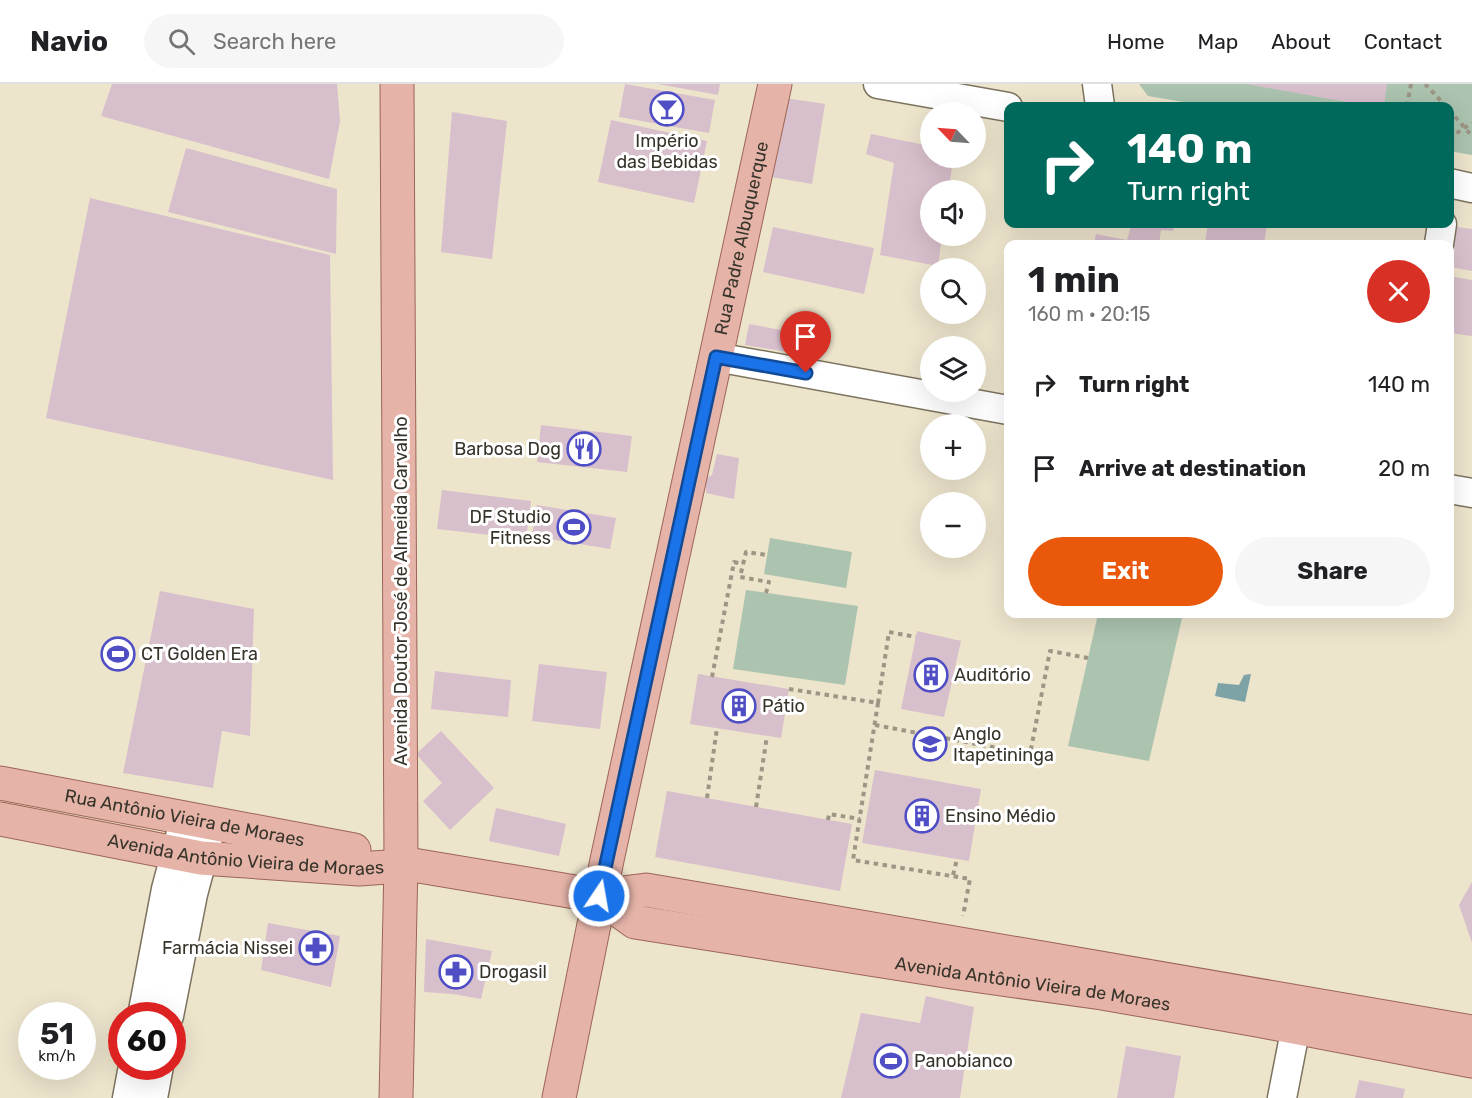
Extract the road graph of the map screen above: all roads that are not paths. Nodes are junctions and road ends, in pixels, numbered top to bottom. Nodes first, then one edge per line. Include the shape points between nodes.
1 (397, 84) edge
2 (775, 84) edge
3 (878, 84) edge
4 (1097, 84) edge
5 (1099, 102) edge
6 (1004, 106) edge
7 (1454, 185) edge
8 (1472, 188) edge
9 (716, 357) junction
10 (1004, 409) edge
11 (1454, 490) edge
12 (1472, 493) edge
13 (0, 783) edge
14 (0, 819) edge
15 (199, 821) junction
16 (189, 856) junction
17 (402, 863) junction
18 (599, 896) junction
19 (145, 1002) edge
20 (171, 1002) edge
21 (1298, 1015) junction
22 (1472, 1032) edge
23 (1472, 1061) edge
24 (130, 1080) edge
25 (156, 1080) edge
26 (127, 1098) edge
27 (153, 1098) edge
28 (396, 1098) edge
29 (559, 1098) edge
30 (1282, 1098) edge

1 - 17 main road, Avenida Doutor José de Almeida Carvalho
2 - 9 main road, Rua Padre Albuquerque
3 - 6 street
4 - 5 street
7 - 8 street
9 - 10 street
9 - 18 main road, Rua Padre Albuquerque
11 - 12 street
13 - 15 main road, Rua Antônio Vieira de Moraes
14 - 16 main road, Avenida Antônio Vieira de Moraes
15 - 16 street
15 - 17 main road, Rua Antônio Vieira de Moraes via 386,854
16 - 17 main road, Avenida Antônio Vieira de Moraes via 359,868
16 - 19 street via 166,889
16 - 20 street
17 - 18 main road, Avenida Antônio Vieira de Moraes
17 - 28 main road, Avenida Doutor José de Almeida Carvalho
18 - 21 main road, Avenida Antônio Vieira de Moraes via 635,922 955,957 1102,993
18 - 29 main road, Rua Padre Albuquerque
21 - 22 main road, Avenida Antônio Vieira de Moraes
21 - 23 main road, Avenida Antônio Vieira de Moraes
21 - 30 street
24 - 26 street
25 - 27 street

